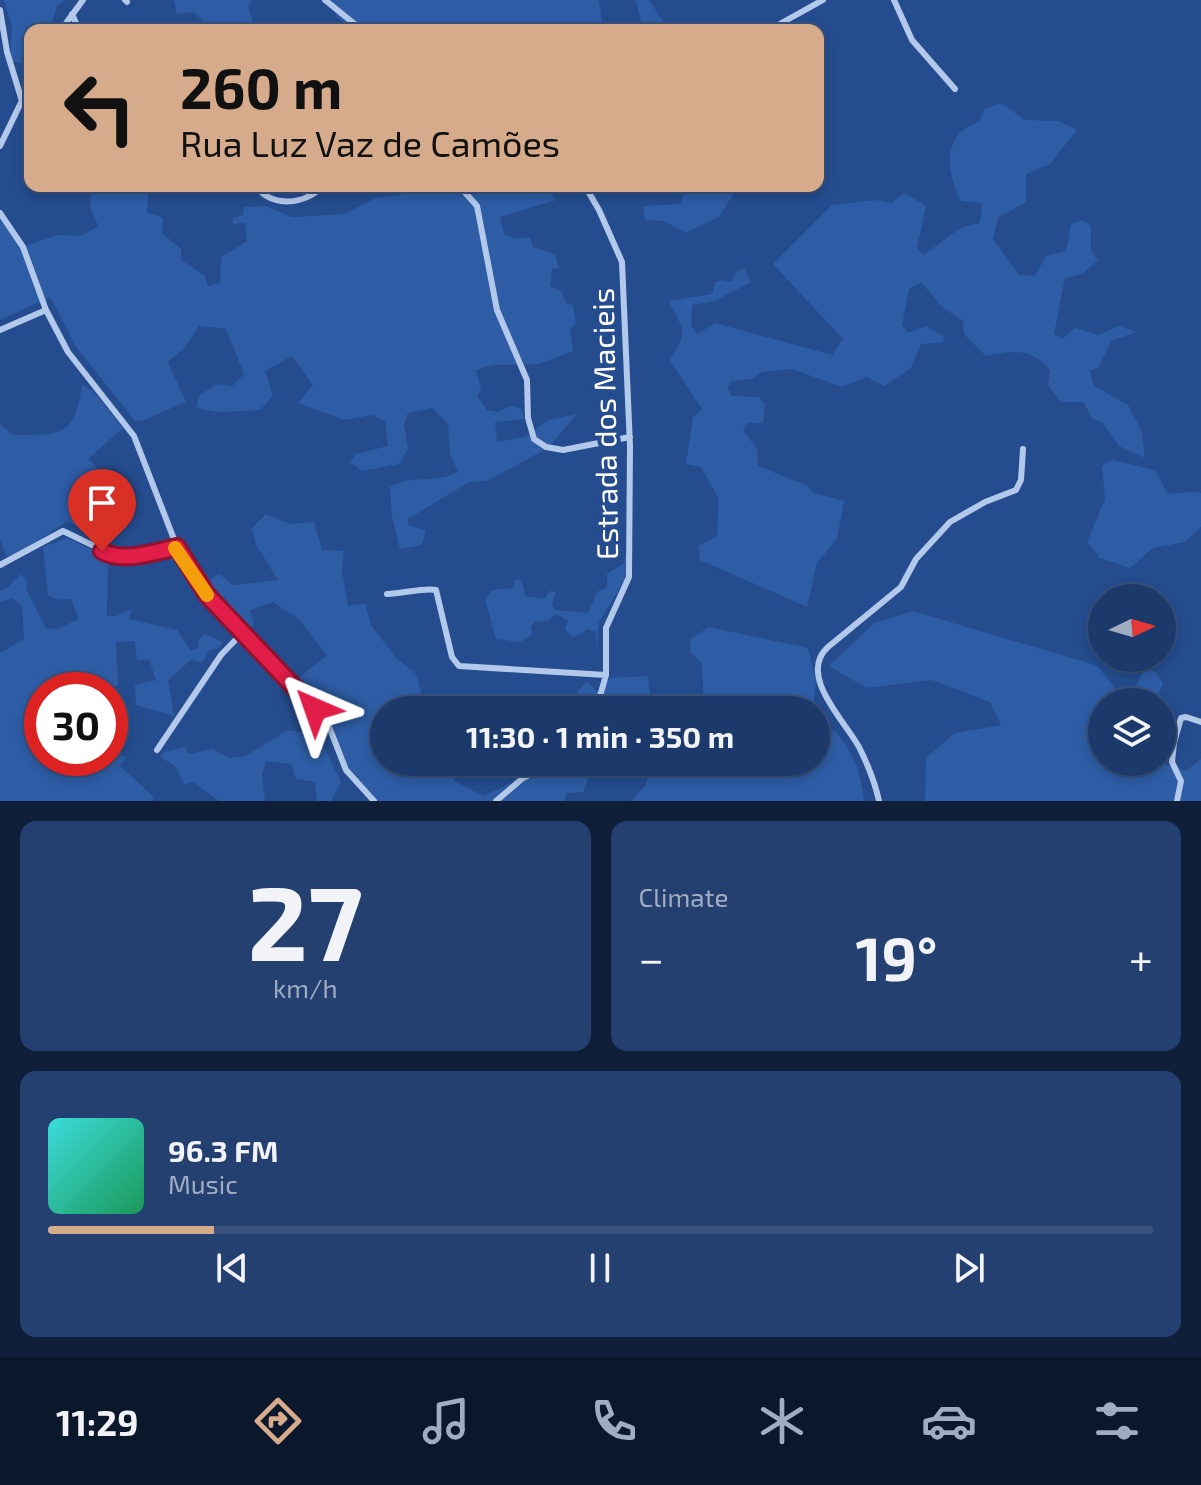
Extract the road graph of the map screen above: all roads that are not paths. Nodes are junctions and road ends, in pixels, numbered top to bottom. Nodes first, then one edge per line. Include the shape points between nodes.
1 (83, 0) edge
2 (325, 0) edge
3 (823, 0) edge
4 (894, 0) edge
5 (0, 10) edge
6 (72, 14) junction
7 (65, 24) edge
8 (76, 24) edge
9 (355, 24) edge
10 (780, 24) edge
11 (955, 89) dead end
12 (24, 97) edge
13 (22, 101) junction
14 (0, 146) edge
15 (263, 192) edge
16 (316, 192) edge
17 (465, 192) edge
18 (588, 192) edge
19 (0, 213) edge
20 (46, 310) junction
21 (0, 330) edge
22 (630, 437) junction
23 (1023, 449) dead end
24 (177, 547) junction
25 (0, 565) edge
26 (387, 594) dead end
27 (243, 632) junction
28 (606, 675) junction
29 (600, 696) edge
30 (1201, 722) edge
31 (157, 750) dead end
32 (527, 776) edge
33 (374, 801) edge
34 (496, 801) edge
35 (879, 801) edge
36 (1177, 801) edge

1 - 6 street
2 - 9 street
3 - 10 street
4 - 11 street via 912,40
5 - 13 street
6 - 7 street
6 - 8 street
12 - 13 street
13 - 14 street
15 - 16 street via 291,202
17 - 22 street via 477,206 497,310 527,380 534,439 563,450
18 - 22 street, Estrada dos Macieis via 622,262
19 - 20 street via 23,247
20 - 21 street
20 - 24 street via 68,352 134,436
22 - 28 street, Estrada dos Macieis via 631,566 606,628
23 - 35 street via 1016,490 944,528 910,567 901,587 824,651 818,663 820,683 865,758
24 - 25 street via 115,556 63,531
24 - 27 street via 207,595
26 - 28 street via 436,590 456,664
27 - 31 street via 221,655
27 - 33 street via 328,724 346,770
28 - 29 street, Estrada dos Macieis
30 - 36 street via 1181,718 1172,762 1181,781
32 - 34 street

